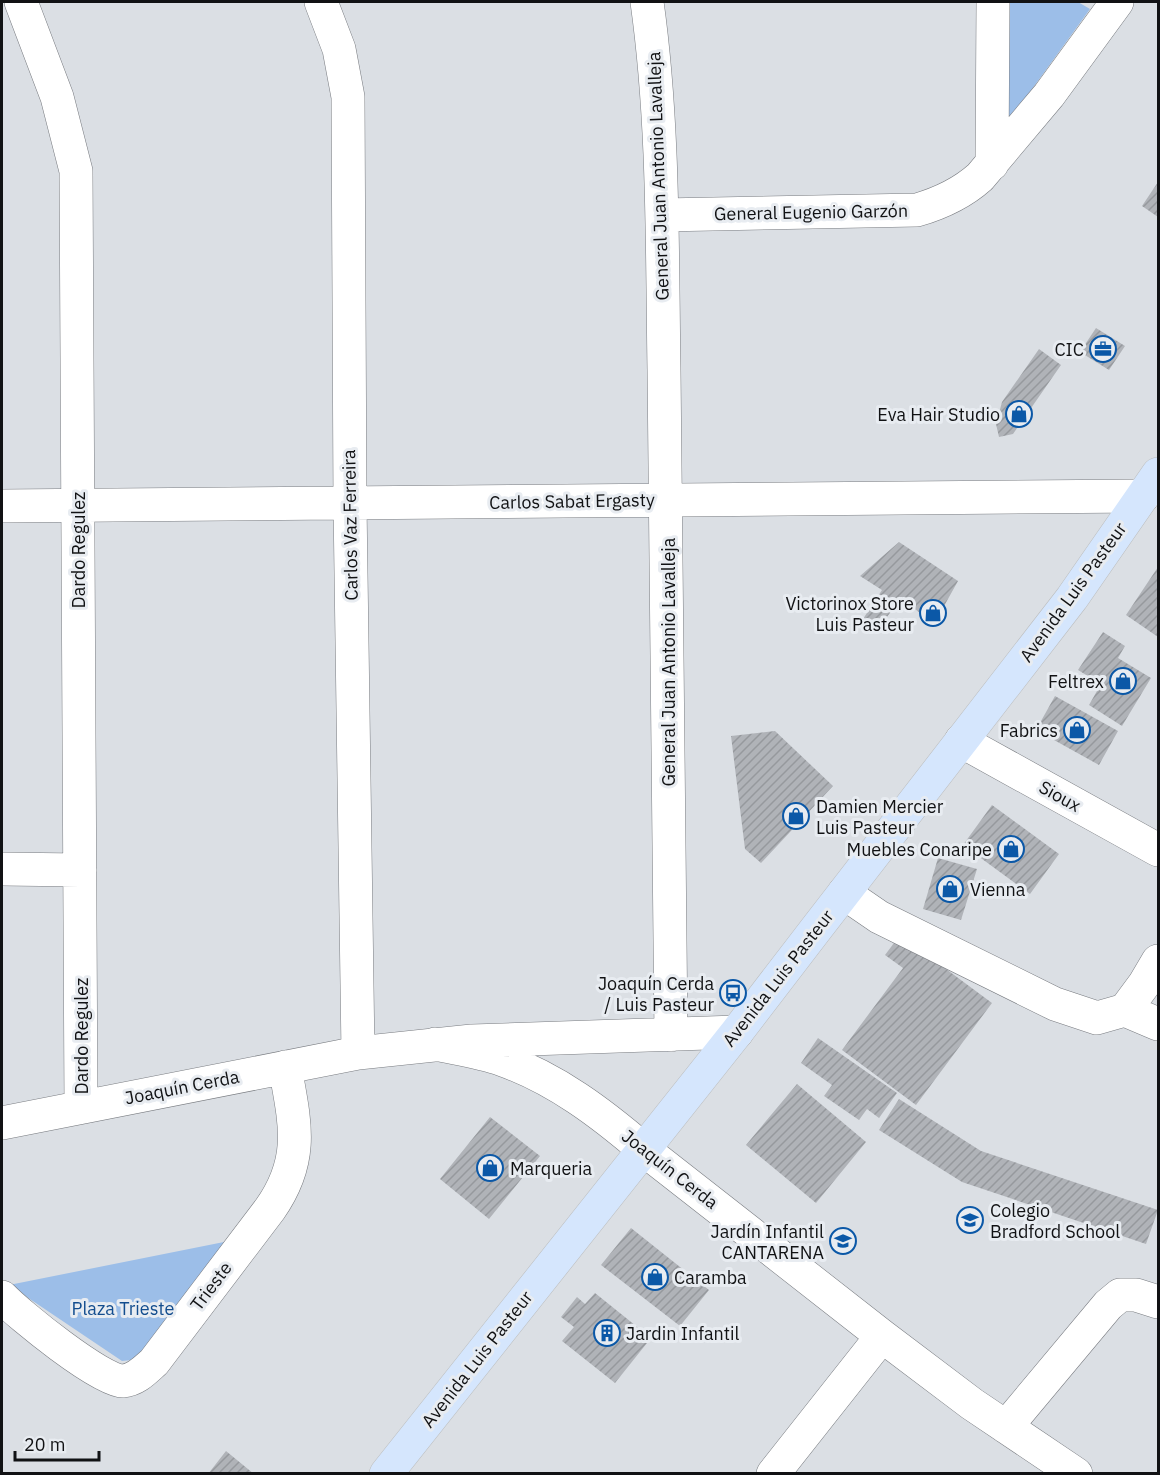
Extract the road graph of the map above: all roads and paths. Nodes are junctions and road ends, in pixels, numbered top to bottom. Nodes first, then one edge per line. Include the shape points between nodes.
1 (21, 2) edge
2 (321, 2) edge
3 (647, 2) edge
4 (993, 2) edge
5 (1109, 4) edge
6 (992, 164) junction
7 (662, 215) junction
8 (1151, 485) edge
9 (667, 500) junction
10 (350, 504) junction
11 (78, 505) junction
12 (2, 506) edge
13 (962, 741) junction
14 (1158, 850) edge
15 (2, 869) edge
16 (80, 870) junction
17 (844, 893) junction
18 (1158, 961) edge
19 (1125, 1010) junction
20 (1158, 1024) edge
21 (736, 1032) junction
22 (671, 1035) junction
23 (435, 1044) junction
24 (358, 1053) junction
25 (285, 1067) junction
26 (81, 1107) junction
27 (2, 1123) edge
28 (643, 1149) junction
29 (2, 1297) edge
30 (1158, 1302) edge
31 (882, 1336) junction
32 (1006, 1427) junction
33 (386, 1473) edge
34 (773, 1473) edge
35 (1076, 1473) edge

1 - 11 street, Dardo Regulez via 57,97 76,171
2 - 10 street, Carlos Vaz Ferreira via 339,49 348,97
3 - 7 street, General Juan Antonio Lavalleja via 657,92
4 - 6 street
5 - 6 street, General Eugenio Garzón via 1049,95
6 - 7 street, General Eugenio Garzón via 960,193 917,210
7 - 9 street, General Juan Antonio Lavalleja
8 - 9 street, Carlos Sabat Ergasty
8 - 13 main road, Avenida Luis Pasteur via 1072,598
9 - 10 street, Carlos Sabat Ergasty
9 - 22 street, General Juan Antonio Lavalleja
10 - 11 street, Carlos Sabat Ergasty
10 - 24 street, Carlos Vaz Ferreira
11 - 12 street, Carlos Sabat Ergasty
11 - 16 street, Dardo Regulez
13 - 14 street, Sioux
13 - 17 main road, Avenida Luis Pasteur
15 - 16 street
16 - 26 street, Dardo Regulez
17 - 19 street via 879,917 1055,1004 1097,1018
17 - 21 main road, Avenida Luis Pasteur
18 - 19 street
19 - 20 street
21 - 22 street, Joaquín Cerda
21 - 28 main road, Avenida Luis Pasteur
22 - 23 street, Joaquín Cerda
23 - 24 street, Joaquín Cerda
23 - 28 street, Joaquín Cerda via 495,1057 549,1081 611,1122
24 - 25 street, Joaquín Cerda
25 - 26 street, Joaquín Cerda
25 - 29 street, Trieste via 295,1139 280,1194 143,1372 123,1381 102,1375
26 - 27 street, Joaquín Cerda
28 - 31 street, Joaquín Cerda
28 - 33 main road, Avenida Luis Pasteur
30 - 32 street via 1136,1294 1120,1296 1108,1305
31 - 32 street, Joaquín Cerda
31 - 34 street
32 - 35 street, Joaquín Cerda

